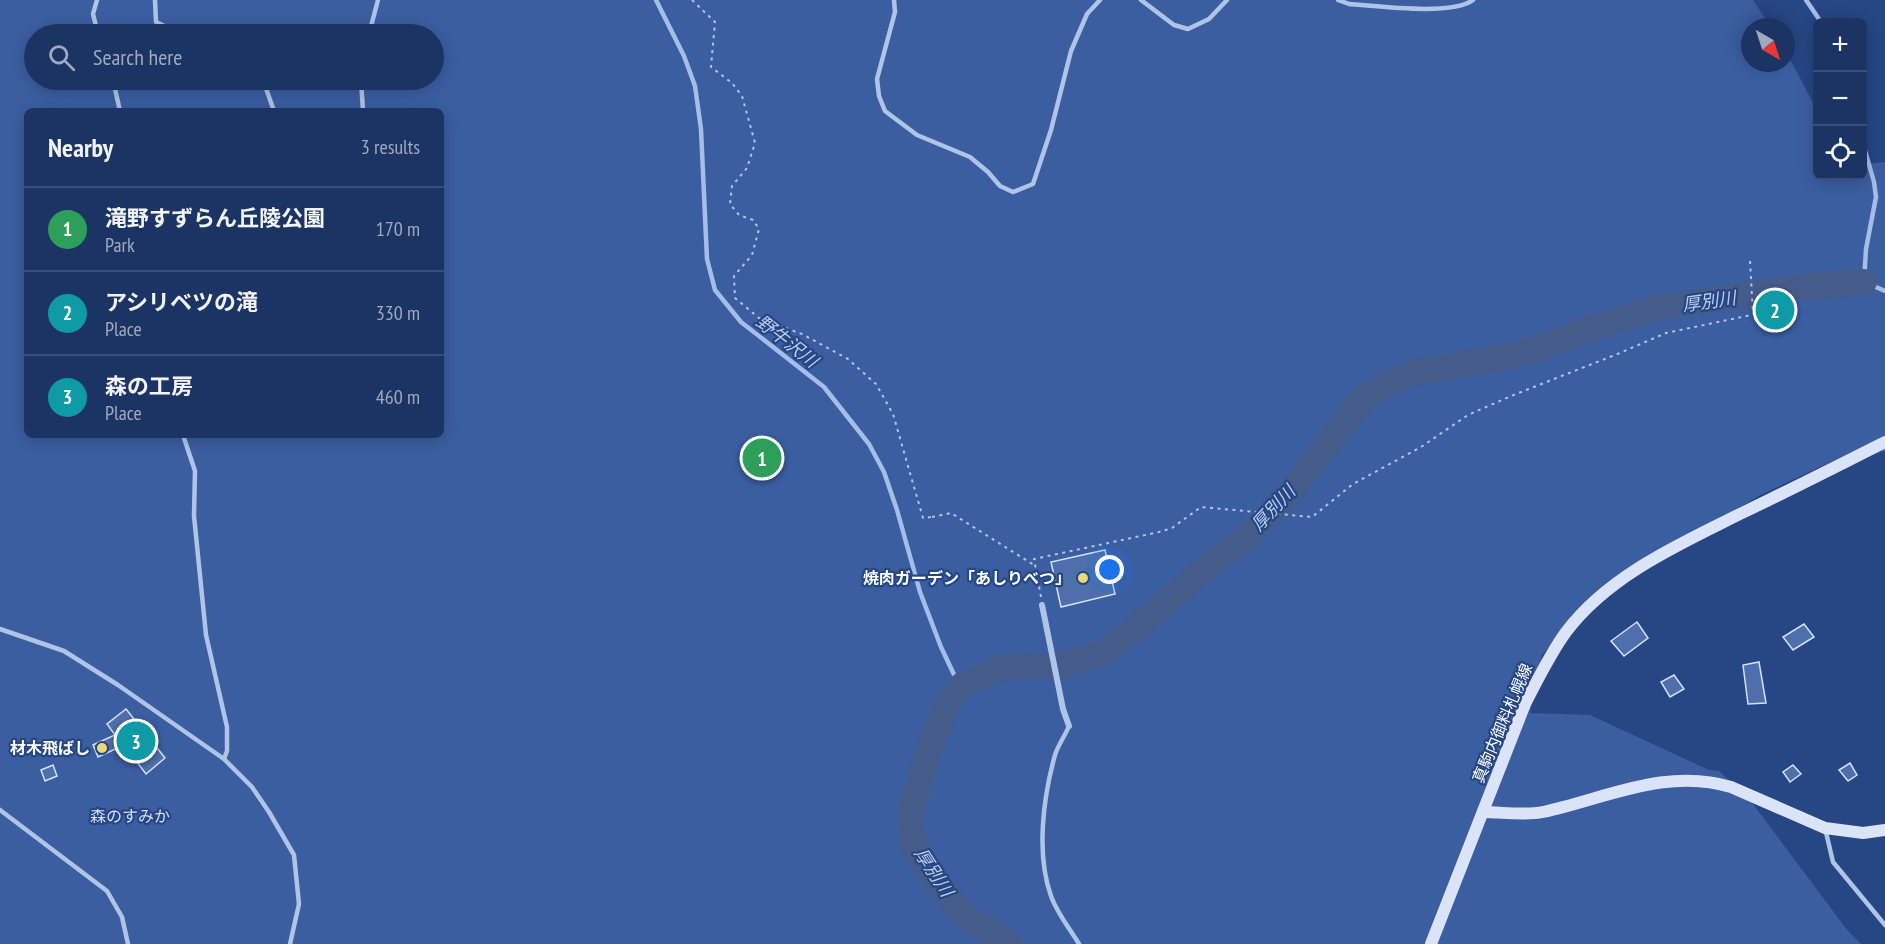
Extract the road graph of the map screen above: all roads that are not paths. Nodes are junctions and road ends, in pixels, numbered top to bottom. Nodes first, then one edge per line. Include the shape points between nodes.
1 (97, 0) edge
2 (154, 0) edge
3 (378, 0) edge
4 (894, 0) edge
5 (1100, 0) edge
6 (1141, 0) edge
7 (1227, 0) edge
8 (1338, 0) edge
9 (1473, 0) edge
10 (96, 24) edge
11 (160, 24) edge
12 (372, 24) edge
13 (115, 90) edge
14 (266, 90) edge
15 (362, 90) edge
16 (119, 108) edge
17 (273, 108) edge
18 (363, 108) edge
19 (184, 438) edge
20 (1885, 442) edge
21 (1042, 605) road end
22 (0, 629) edge
23 (1069, 726) joint
24 (224, 759) junction
25 (0, 810) edge
26 (1483, 812) junction
27 (1825, 828) junction
28 (1885, 830) edge
29 (1885, 925) edge
30 (128, 944) edge
31 (290, 944) edge
32 (1079, 944) edge
33 (1431, 944) edge

1 - 10 lane via 93,14
2 - 11 lane via 156,22
3 - 12 lane
4 - 5 lane via 895,12 876,79 885,111 917,135 970,157 1000,186 1013,192 1033,184 1071,51 1087,14
6 - 7 lane via 1174,25 1188,29 1209,19
8 - 9 lane via 1437,9
13 - 16 lane
14 - 17 lane
15 - 18 lane
19 - 24 lane via 195,471 194,516 206,635 226,727
20 - 26 main road, 真駒内御料札幌線 via 1675,547 1637,568 1600,597 1567,631 1544,667 1525,704
21 - 23 street
22 - 24 lane via 64,651
23 - 32 lane via 1050,778 1042,857 1051,898
24 - 31 lane via 252,787 294,855 299,904
25 - 30 lane via 107,891 122,917
26 - 27 main road via 1540,813 1625,789 1683,780 1731,787
26 - 33 main road, 真駒内御料札幌線
27 - 28 main road via 1863,833
27 - 29 lane via 1833,862

